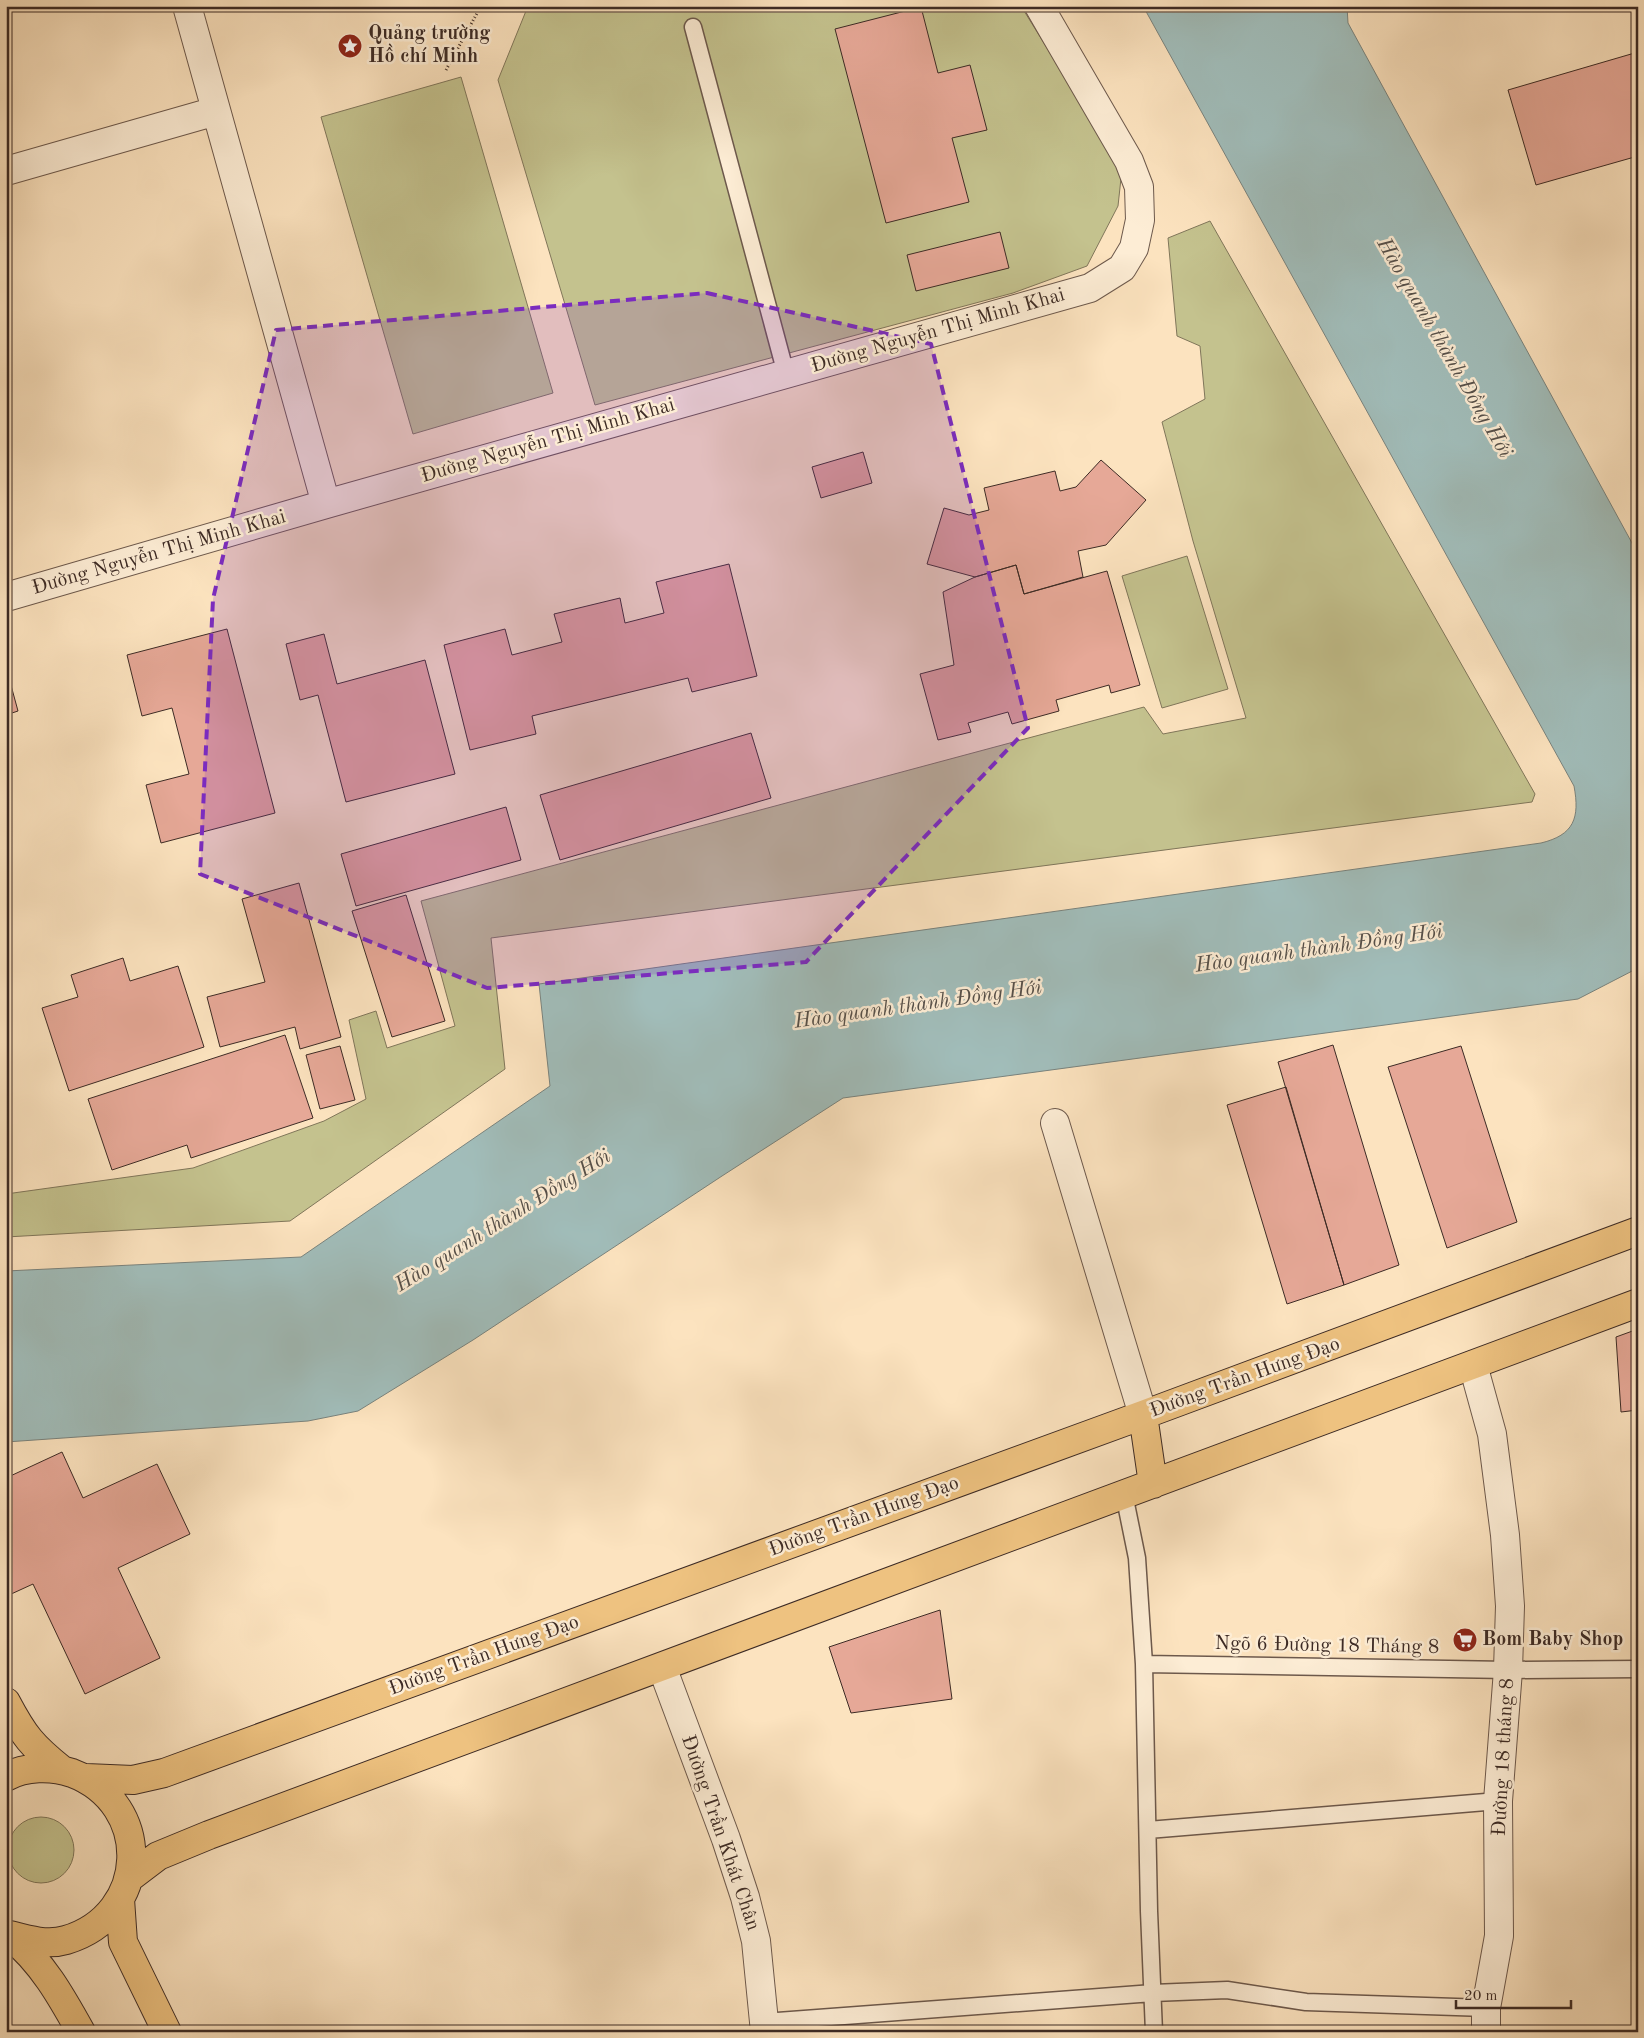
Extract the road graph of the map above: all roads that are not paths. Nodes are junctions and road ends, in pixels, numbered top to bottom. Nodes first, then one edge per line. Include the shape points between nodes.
1 (187, 6) edge
2 (1038, 6) edge
3 (693, 27) dead end
4 (216, 111) junction
5 (6, 171) edge
6 (786, 374) junction
7 (326, 504) junction
8 (6, 598) edge
9 (1055, 1123) dead end
10 (1638, 1231) edge
11 (1638, 1303) edge
12 (1473, 1365) junction
13 (1143, 1415) junction
14 (1153, 1484) junction
15 (1124, 1494) junction
16 (1144, 1664) junction
17 (662, 1667) junction
18 (1638, 1668) edge
19 (1508, 1670) junction
20 (6, 1702) edge
21 (74, 1774) junction
22 (6, 1777) edge
23 (1498, 1801) junction
24 (1148, 1830) junction
25 (124, 1888) junction
26 (6, 1934) edge
27 (1153, 1993) junction
28 (1486, 2020) edge
29 (764, 2027) edge
30 (80, 2032) edge
31 (167, 2032) edge
32 (1154, 2032) edge

1 - 4 street
2 - 6 street, Đường Nguyễn Thị Minh Khai via 1129,161 1139,187 1140,220 1134,248 1122,268 1090,288
3 - 6 lane
4 - 5 street
4 - 7 street
6 - 7 street, Đường Nguyễn Thị Minh Khai
7 - 8 street, Đường Nguyễn Thị Minh Khai
9 - 13 street
10 - 13 main road, Đường Trần Hưng Đạo
11 - 12 main road
12 - 14 main road
12 - 19 street, Đường 18 tháng 8 via 1492,1434 1505,1535 1510,1606
13 - 14 main road
13 - 21 main road, Đường Trần Hưng Đạo via 164,1773 133,1780
14 - 15 main road
15 - 16 lane via 1137,1558
15 - 17 main road
16 - 19 lane, Ngõ 6 Đường 18 Tháng 8
16 - 24 lane
17 - 25 main road via 209,1835 158,1856
17 - 29 street, Đường Trần Khát Chân via 746,1897 756,1941
18 - 19 lane, Ngõ 6 Đường 18 Tháng 8
19 - 23 street, Đường 18 tháng 8
20 - 21 main road via 20,1730 36,1750
21 - 22 main road, Đường Trần Hưng Đạo via 37,1768
21 - 25 main road via 112,1799 127,1825 133,1854
23 - 24 lane
23 - 28 street, Đường 18 tháng 8 via 1499,1936
24 - 27 lane
25 - 26 main road via 114,1909 92,1929 64,1940 35,1942
25 - 31 main road via 124,1942
26 - 30 main road via 24,1947 43,1968
27 - 28 lane via 1226,1990 1306,2002
27 - 29 lane
27 - 32 lane

